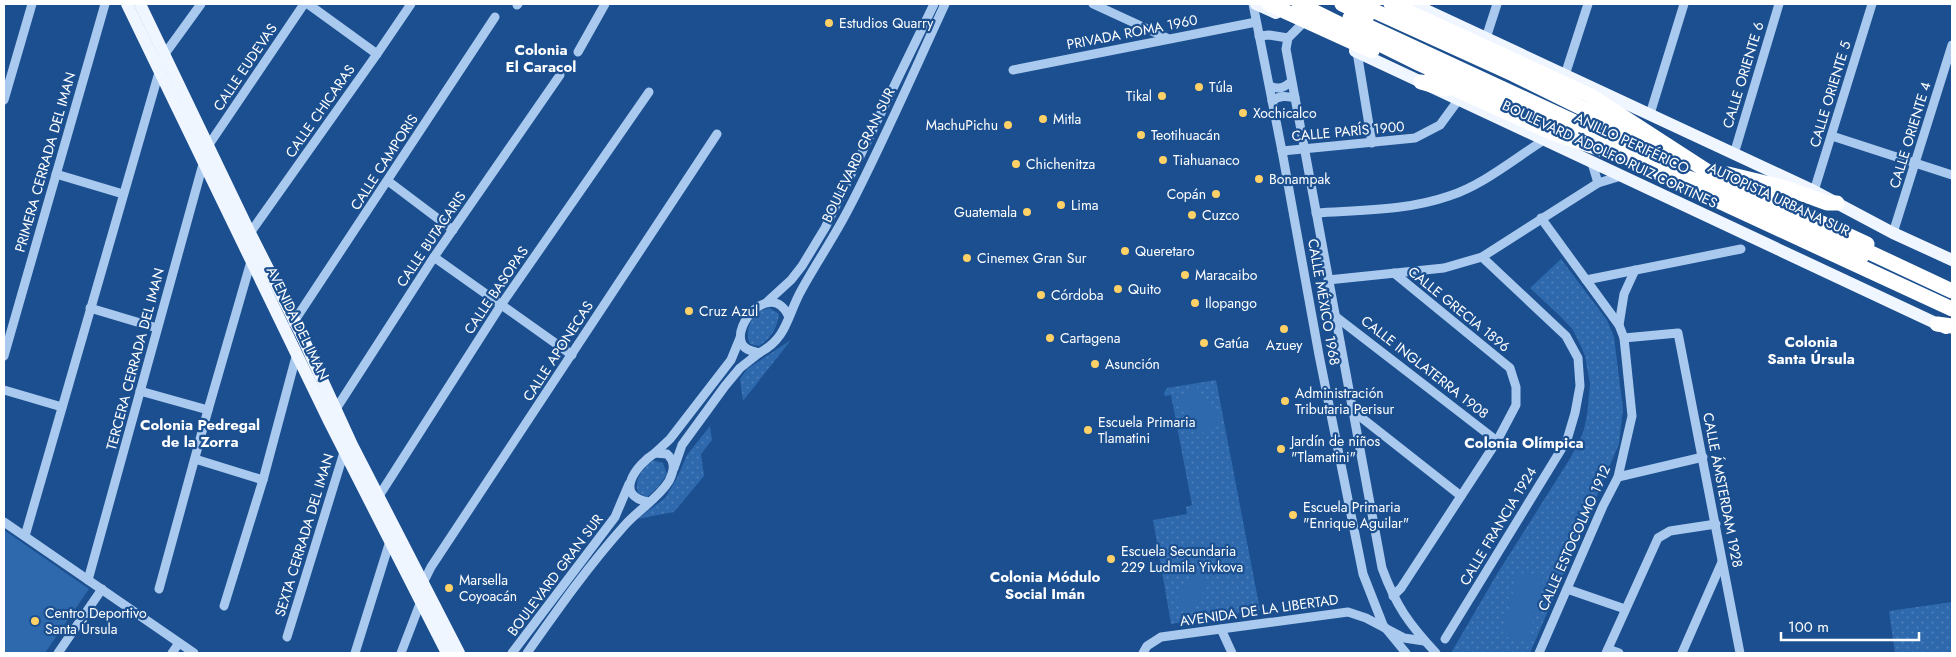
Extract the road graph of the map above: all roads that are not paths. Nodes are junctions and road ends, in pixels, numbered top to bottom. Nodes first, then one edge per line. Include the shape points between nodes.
1 (32, 4) edge
2 (105, 4) edge
3 (127, 4) edge
4 (140, 4) edge
5 (201, 4) edge
6 (306, 4) edge
7 (410, 4) edge
8 (604, 4) edge
9 (934, 4) edge
10 (945, 4) edge
11 (1093, 4) edge
12 (1254, 4) edge
13 (1269, 4) edge
14 (1299, 4) edge
15 (1320, 4) edge
16 (1342, 4) edge
17 (1359, 4) edge
18 (1391, 4) edge
19 (1413, 4) edge
20 (1497, 4) edge
21 (1588, 4) edge
22 (1684, 4) edge
23 (1779, 4) edge
24 (1872, 4) edge
25 (496, 17) dead end
26 (1256, 22) junction
27 (1301, 26) junction
28 (1259, 36) junction
29 (1167, 38) junction
30 (1288, 38) junction
31 (1486, 38) junction
32 (1952, 45) edge
33 (578, 52) dead end
34 (1357, 52) junction
35 (377, 54) junction
36 (164, 55) junction
37 (1013, 70) dead end
38 (159, 73) junction
39 (560, 75) dead end
40 (1565, 75) junction
41 (1291, 82) junction
42 (1421, 82) junction
43 (1270, 86) junction
44 (893, 90) junction
45 (649, 92) dead end
46 (903, 95) junction
47 (1295, 98) junction
48 (888, 99) junction
49 (1459, 99) junction
50 (4, 100) edge
51 (1272, 101) junction
52 (899, 104) junction
53 (1523, 111) junction
54 (1650, 114) junction
55 (717, 134) dead end
56 (1832, 136) junction
57 (1544, 140) junction
58 (1372, 143) junction
59 (208, 146) junction
60 (1305, 148) junction
61 (1282, 151) junction
62 (1734, 154) junction
63 (204, 163) junction
64 (1592, 163) junction
65 (1916, 163) junction
66 (1709, 170) junction
67 (56, 174) junction
68 (1952, 175) edge
69 (1621, 176) junction
70 (388, 181) junction
71 (1598, 184) junction
72 (1726, 188) junction
73 (1814, 191) junction
74 (123, 194) junction
75 (1837, 203) junction
76 (1316, 213) junction
77 (1541, 218) junction
78 (453, 230) junction
79 (1893, 232) junction
80 (245, 236) junction
81 (1741, 249) dead end
82 (255, 256) junction
83 (434, 257) junction
84 (1482, 257) junction
85 (1952, 260) edge
86 (1635, 270) junction
87 (1394, 273) junction
88 (1328, 280) junction
89 (1586, 280) junction
90 (1952, 284) edge
91 (1952, 291) edge
92 (1952, 300) edge
93 (768, 302) junction
94 (501, 305) junction
95 (90, 308) junction
96 (1952, 309) edge
97 (788, 315) junction
98 (1335, 316) junction
99 (1937, 324) junction
100 (290, 325) junction
101 (1619, 325) junction
102 (1952, 326) edge
103 (157, 328) junction
104 (1952, 331) edge
105 (302, 336) junction
106 (740, 337) junction
107 (1624, 338) junction
108 (759, 353) junction
109 (297, 354) junction
110 (572, 354) junction
111 (4, 356) edge
112 (4, 390) edge
113 (140, 391) junction
114 (62, 406) junction
115 (208, 410) junction
116 (1353, 411) junction
117 (332, 415) junction
118 (1497, 441) junction
119 (348, 447) junction
120 (655, 452) junction
121 (1702, 457) junction
122 (195, 459) junction
123 (674, 468) junction
124 (1618, 477) junction
125 (263, 480) junction
126 (629, 484) junction
127 (1461, 496) junction
128 (375, 502) junction
129 (649, 502) junction
130 (4, 522) edge
131 (1716, 524) junction
132 (25, 536) junction
133 (394, 539) junction
134 (1722, 561) junction
135 (88, 580) junction
136 (422, 583) junction
137 (159, 589) dead end
138 (1567, 589) junction
139 (102, 590) junction
140 (1393, 596) junction
141 (421, 602) junction
142 (224, 606) dead end
143 (1624, 609) junction
144 (1383, 625) junction
145 (1221, 629) junction
146 (288, 637) dead end
147 (1445, 639) dead end
148 (1424, 641) junction
149 (179, 643) junction
150 (1607, 651) edge
151 (58, 653) edge
152 (172, 653) edge
153 (194, 653) edge
154 (355, 653) edge
155 (401, 653) edge
156 (447, 653) edge
157 (459, 653) edge
158 (512, 653) edge
159 (527, 653) edge
160 (1143, 653) edge
161 (1232, 653) edge
162 (1406, 653) edge
163 (1436, 653) edge
164 (1539, 653) edge
165 (1619, 653) edge
166 (1682, 653) edge
167 (1740, 653) edge

1 - 50 street
2 - 67 street, PRIMERA CERRADA DEL IMAN
3 - 38 main road, AVENIDA DEL IMAN
4 - 36 main road, AVENIDA DEL IMAN
5 - 36 street
6 - 35 street
6 - 59 street, CALLE EUDEVAS
7 - 35 street, CALLE CHICARAS
8 - 33 street
9 - 44 street, BOULEVARD GRAN SUR
10 - 46 street, BOULEVARD GRAN SUR
11 - 29 street
12 - 26 street, CALLE MÉXICO 1968
12 - 27 main road, BOULEVARD ADOLFO RUIZ CORTINES
13 - 72 highway, bridge via 1556,134
14 - 53 highway, ANILLO PERIFÉRICO
15 - 72 highway, AUTOPISTA URBANA SUR, bridge
16 - 72 highway, AUTOPISTA URBANA SUR, bridge
17 - 66 highway, ANILLO PERIFÉRICO via 1513,74
18 - 72 highway, bridge via 1591,96
19 - 31 main road
20 - 31 street
21 - 40 street
22 - 54 street
23 - 62 street, CALLE ORIENTE 6
24 - 56 street, CALLE ORIENTE 5
25 - 70 street, CALLE CAMPORIS
26 - 28 street, CALLE MÉXICO 1968
26 - 29 street, PRIVADA ROMA 1960
27 - 30 street
27 - 34 main road, BOULEVARD ADOLFO RUIZ CORTINES
28 - 30 street
28 - 43 street, CALLE MÉXICO 1968
29 - 37 street, PRIVADA ROMA 1960
30 - 41 street, CALLE MÉXICO 1968 via 1286,49
31 - 40 main road
32 - 65 street, CALLE ORIENTE 4
34 - 42 main road, BOULEVARD ADOLFO RUIZ CORTINES
34 - 58 street
35 - 80 street, CALLE CHICARAS
36 - 38 street
36 - 59 main road, AVENIDA DEL IMAN
38 - 63 main road, AVENIDA DEL IMAN
38 - 74 street
39 - 78 street, CALLE BUTACARIS
40 - 54 main road
41 - 43 street via 1284,88
41 - 47 street, CALLE MÉXICO 1968
42 - 49 main road, BOULEVARD ADOLFO RUIZ CORTINES
42 - 53 highway
43 - 51 street, CALLE MÉXICO 1968
44 - 46 street via 900,90
44 - 48 street, BOULEVARD GRAN SUR
45 - 94 street, CALLE BASOPAS
46 - 52 street, BOULEVARD GRAN SUR
47 - 51 street via 1278,97
47 - 60 street, CALLE MÉXICO 1968
48 - 52 street via 892,104
48 - 93 street, BOULEVARD GRAN SUR via 816,244 790,282
49 - 57 main road, BOULEVARD ADOLFO RUIZ CORTINES
49 - 58 street, CALLE PARÍS 1900 via 1440,125 1415,138
51 - 61 street, CALLE MÉXICO 1968
52 - 97 street, BOULEVARD GRAN SUR via 848,210
53 - 96 highway, ANILLO PERIFÉRICO
54 - 62 main road
55 - 110 street, CALLE APONECAS
56 - 65 street
56 - 73 street, CALLE ORIENTE 5
57 - 64 main road, BOULEVARD ADOLFO RUIZ CORTINES
57 - 76 street via 1450,196 1407,207
58 - 60 street, CALLE PARÍS 1900
59 - 63 street, TERCERA CERRADA DEL IMAN
59 - 80 main road, AVENIDA DEL IMAN
60 - 61 street, CALLE PARÍS 1900
60 - 76 street, CALLE MÉXICO 1968
61 - 144 street, CALLE MÉXICO 1968 via 1352,524 1363,574
62 - 73 main road
63 - 80 main road, AVENIDA DEL IMAN
63 - 103 street, TERCERA CERRADA DEL IMAN
64 - 69 main road, BOULEVARD ADOLFO RUIZ CORTINES
64 - 71 street
65 - 68 street
65 - 79 street, CALLE ORIENTE 4
66 - 75 highway via 1744,176 1826,203
66 - 90 highway, ANILLO PERIFÉRICO
67 - 74 street
67 - 111 street, PRIMERA CERRADA DEL IMAN
69 - 71 street
69 - 99 main road, BOULEVARD ADOLFO RUIZ CORTINES
70 - 78 street
70 - 100 street, CALLE CAMPORIS
71 - 77 street
72 - 91 highway, AUTOPISTA URBANA SUR
72 - 92 highway, AUTOPISTA URBANA SUR
73 - 75 main road
74 - 95 street
75 - 79 main road
76 - 88 street, CALLE MÉXICO 1968
77 - 84 street
77 - 89 street, CALLE ESTOCOLMO 1912
78 - 83 street, CALLE BUTACARIS
79 - 85 main road
80 - 82 main road, AVENIDA DEL IMAN
81 - 86 street
82 - 100 main road, AVENIDA DEL IMAN
82 - 115 street
83 - 94 street
83 - 117 street, CALLE BUTACARIS
84 - 87 street via 1444,268
84 - 147 street, CALLE FRANCIA 1924 via 1566,336 1578,358 1580,386 1567,440
86 - 89 street
86 - 101 street via 1624,294
87 - 88 street
87 - 118 street, CALLE GRECIA 1896 via 1510,368 1516,387 1516,405
88 - 98 street, CALLE MÉXICO 1968
89 - 101 street, CALLE ESTOCOLMO 1912
93 - 97 street via 777,302
93 - 106 street via 758,306 750,315
94 - 110 street
94 - 128 street, CALLE BASOPAS
95 - 103 street
95 - 114 street
97 - 108 street via 786,328 779,338
98 - 116 street, CALLE MÉXICO 1968
98 - 118 street, CALLE INGLATERRA 1908
99 - 102 highway
99 - 104 main road, BOULEVARD ADOLFO RUIZ CORTINES
100 - 105 main road, AVENIDA DEL IMAN
100 - 109 main road, AVENIDA DEL IMAN
101 - 107 street, CALLE ESTOCOLMO 1912
103 - 113 street, TERCERA CERRADA DEL IMAN
105 - 109 street
105 - 117 main road, AVENIDA DEL IMAN
106 - 108 street via 746,349
106 - 120 street via 731,360 670,439
107 - 121 street, CALLE ÁMSTERDAM 1928 via 1678,333
107 - 124 street, CALLE ESTOCOLMO 1912 via 1632,416
108 - 123 street via 740,368 719,394 682,445
109 - 117 main road, AVENIDA DEL IMAN
109 - 125 street
110 - 136 street, CALLE APONECAS
112 - 114 street
113 - 115 street
113 - 135 street, TERCERA CERRADA DEL IMAN
114 - 132 street
115 - 122 street
116 - 127 street
116 - 140 street, CALLE MÉXICO 1968 via 1382,568
117 - 119 main road, AVENIDA DEL IMAN
118 - 127 street, CALLE GRECIA 1896
119 - 128 main road, AVENIDA DEL IMAN
119 - 146 street, SEXTA CERRADA DEL IMAN
120 - 123 street via 666,454 673,461
120 - 126 street via 638,467
121 - 124 street
121 - 131 street, CALLE ÁMSTERDAM 1928
122 - 125 street
122 - 137 street
123 - 129 street via 669,481
124 - 138 street, CALLE ESTOCOLMO 1912
125 - 142 street
126 - 129 street via 634,498
126 - 158 street, BOULEVARD GRAN SUR via 616,517
127 - 140 street, CALLE GRECIA 1896 via 1402,588
128 - 133 main road, AVENIDA DEL IMAN
129 - 159 street, BOULEVARD GRAN SUR via 620,531
130 - 132 street
131 - 134 street, CALLE ÁMSTERDAM 1928
131 - 143 street via 1670,531 1658,538
132 - 135 street
133 - 136 main road, AVENIDA DEL IMAN
133 - 141 main road, AVENIDA DEL IMAN
133 - 154 street via 380,571
134 - 166 street
134 - 167 street, CALLE ÁMSTERDAM 1928
135 - 139 street
136 - 141 street
136 - 157 main road, AVENIDA DEL IMAN
138 - 143 street
138 - 164 street, CALLE ESTOCOLMO 1912
139 - 149 street
139 - 151 street
140 - 148 street, CALLE MÉXICO 1968
141 - 155 street
141 - 156 main road, AVENIDA DEL IMAN
143 - 150 street
144 - 145 street, AVENIDA DE LA LIBERTAD via 1348,612
144 - 148 street, AVENIDA DE LA LIBERTAD via 1404,638
144 - 162 street, CALLE MÉXICO 1968
145 - 160 street, AVENIDA DE LA LIBERTAD via 1161,637 1146,646
145 - 161 street
148 - 163 street, CALLE MÉXICO 1968
149 - 152 street
149 - 153 street
150 - 165 street

